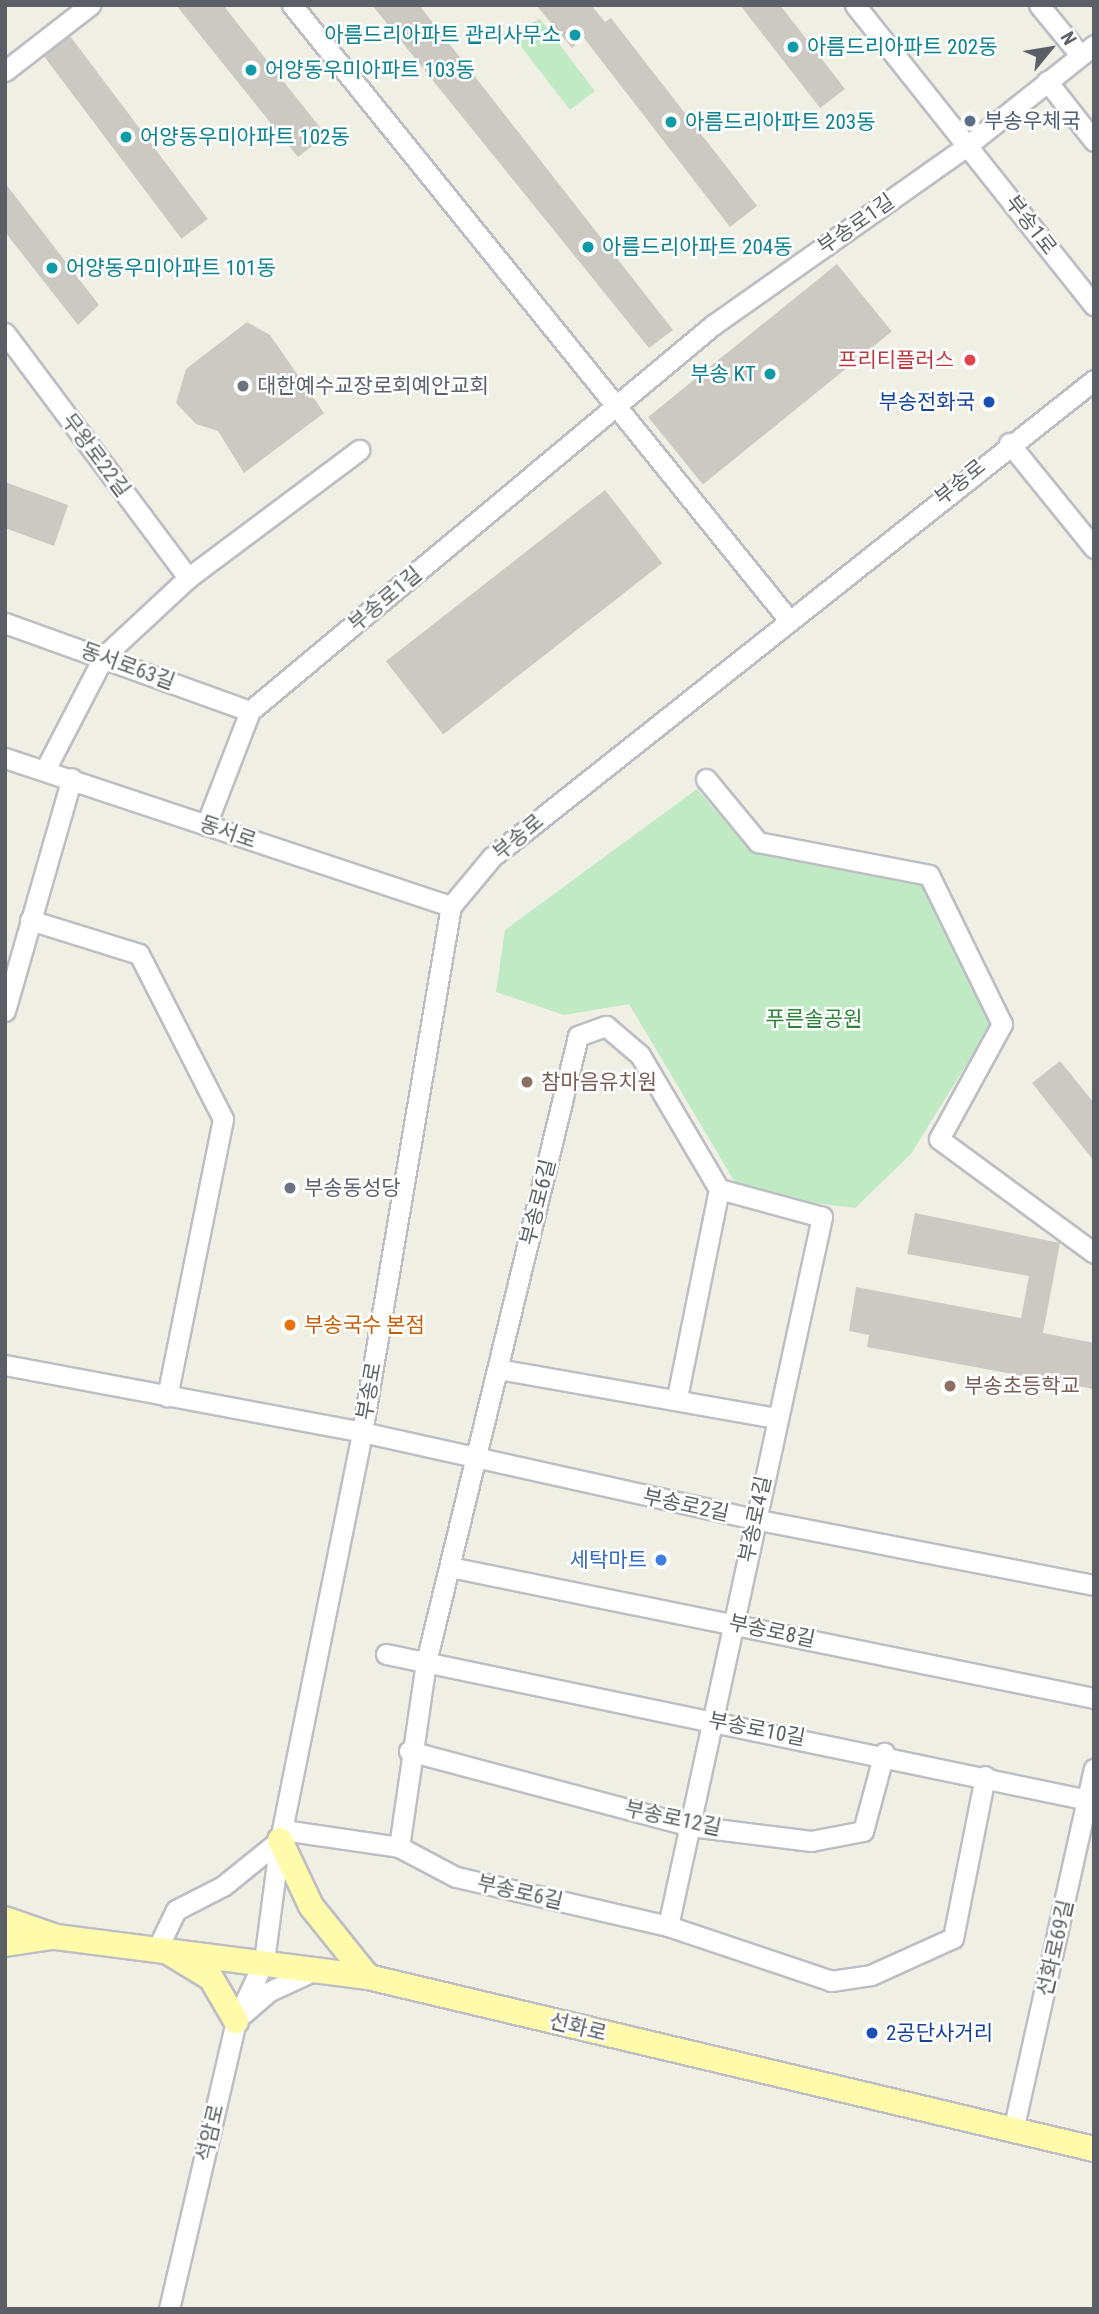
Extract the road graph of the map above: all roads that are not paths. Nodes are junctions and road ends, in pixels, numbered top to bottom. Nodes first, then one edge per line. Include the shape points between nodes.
1 (90, 5) edge
2 (292, 5) edge
3 (1040, 5) edge
4 (866, 9) edge
5 (1087, 50) edge
6 (5, 71) edge
7 (1047, 81) junction
8 (1094, 141) edge
9 (968, 145) junction
10 (1090, 294) edge
11 (5, 333) edge
12 (1094, 380) edge
13 (615, 410) junction
14 (1009, 443) junction
15 (359, 450) dead end
16 (1094, 548) edge
17 (188, 578) junction
18 (789, 620) junction
19 (5, 623) edge
20 (104, 656) junction
21 (250, 711) junction
22 (5, 758) edge
23 (46, 768) junction
24 (72, 778) junction
25 (706, 779) dead end
26 (206, 825) junction
27 (451, 906) junction
28 (30, 920) junction
29 (5, 1012) edge
30 (719, 1189) junction
31 (1094, 1253) edge
32 (5, 1365) edge
33 (498, 1369) junction
34 (167, 1396) junction
35 (677, 1398) junction
36 (777, 1418) junction
37 (362, 1432) junction
38 (478, 1461) junction
39 (754, 1520) junction
40 (450, 1567) junction
41 (1094, 1585) edge
42 (735, 1624) junction
43 (386, 1654) dead end
44 (426, 1662) junction
45 (1094, 1698) edge
46 (714, 1720) junction
47 (409, 1751) junction
48 (884, 1753) junction
49 (1094, 1769) edge
50 (985, 1776) junction
51 (1088, 1800) junction
52 (691, 1826) junction
53 (281, 1835) junction
54 (399, 1847) junction
55 (5, 1919) edge
56 (668, 1926) junction
57 (56, 1937) junction
58 (5, 1944) edge
59 (158, 1947) junction
60 (264, 1961) junction
61 (368, 1977) junction
62 (236, 2021) junction
63 (1014, 2126) junction
64 (1094, 2149) edge
65 (169, 2309) edge

1 - 6 street
2 - 13 street
3 - 5 street
4 - 9 street, 부송1로
5 - 7 street
7 - 8 street
7 - 9 street
9 - 10 street, 부송1로
9 - 13 street, 부송로1길 via 713,325
11 - 17 street, 무왕로22길
12 - 14 street, 부송로
13 - 18 street
13 - 21 street, 부송로1길
14 - 16 street
14 - 18 street, 부송로
15 - 17 street
17 - 20 street
18 - 27 street, 부송로 via 492,857
19 - 20 street, 동서로63길
20 - 21 street, 동서로63길
20 - 23 street
21 - 26 street, 부송로1길
22 - 23 street, 동서로
23 - 24 street, 동서로
24 - 26 street, 동서로
24 - 28 street
25 - 31 street via 758,842 929,875 1002,1024 939,1139
26 - 27 street, 동서로
27 - 37 street, 부송로
28 - 29 street
28 - 34 street via 139,954 223,1119
30 - 33 street, 부송로6길 via 640,1055 606,1026 578,1036
30 - 35 street
30 - 36 street, 부송로4길 via 822,1217
32 - 34 street, 부송로
33 - 35 street
33 - 38 street, 부송로6길
34 - 37 street, 부송로
35 - 36 street
36 - 39 street, 부송로4길
37 - 38 street, 부송로2길
37 - 53 street, 부송로
38 - 39 street, 부송로2길
38 - 40 street, 부송로6길
39 - 41 street, 부송로2길
39 - 42 street, 부송로4길
40 - 42 street, 부송로8길
40 - 44 street, 부송로6길
42 - 45 street, 부송로8길
42 - 46 street, 부송로4길
43 - 44 street, 부송로10길
44 - 46 street, 부송로10길
44 - 47 street, 부송로6길
46 - 48 street, 부송로10길
46 - 52 street, 부송로4길
47 - 52 street, 부송로12길
47 - 54 street, 부송로6길
48 - 50 street, 부송로10길
48 - 52 street, 부송로12길 via 863,1831 811,1841
49 - 51 street, 선화로69길
50 - 51 street, 부송로10길
50 - 56 street, 부송로6길 via 953,1938 871,1975 831,1981
51 - 63 street, 선화로69길
52 - 56 street, 부송로4길
53 - 54 street
53 - 59 street via 223,1886 176,1910
53 - 60 street, 부송로
53 - 61 main road via 311,1906
54 - 56 street, 부송로6길 via 456,1877
55 - 57 main road, 선화로
57 - 58 main road, 선화로
57 - 59 main road, 선화로
59 - 60 main road, 선화로
59 - 62 main road via 211,1978
60 - 61 main road, 선화로
60 - 62 street, 석암로
61 - 62 street via 309,1971 268,1992
61 - 63 main road, 선화로
62 - 65 street, 석암로
63 - 64 main road, 선화로

